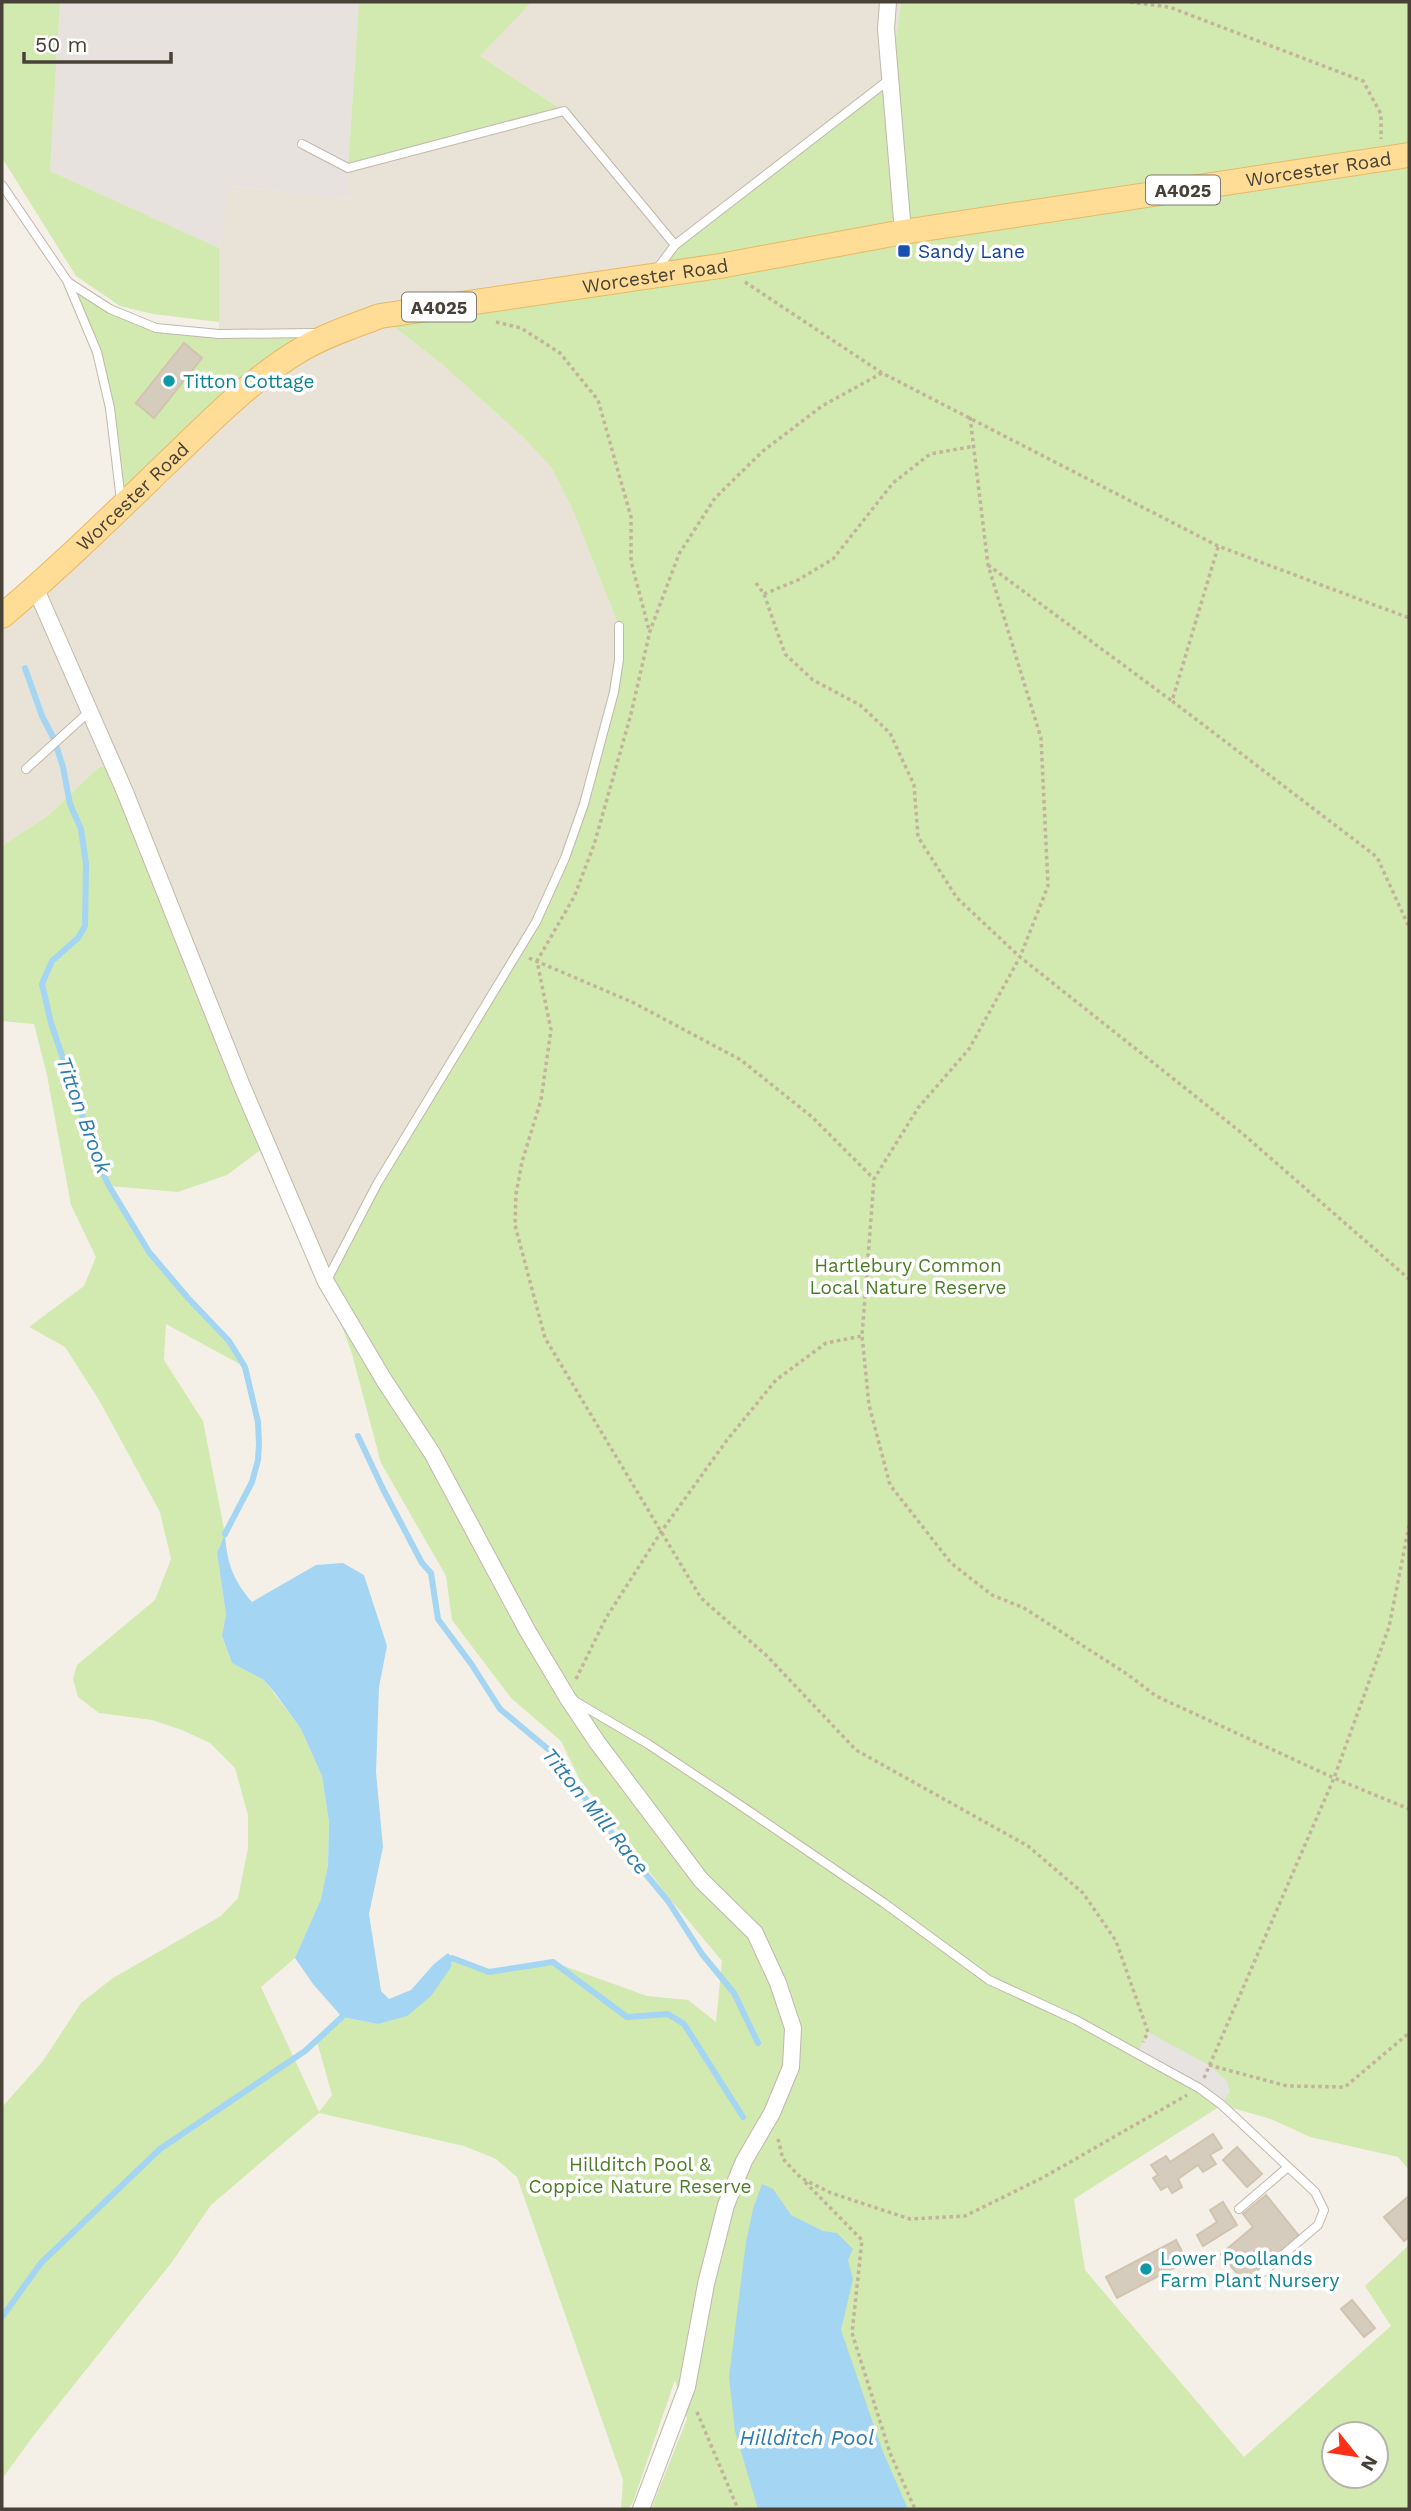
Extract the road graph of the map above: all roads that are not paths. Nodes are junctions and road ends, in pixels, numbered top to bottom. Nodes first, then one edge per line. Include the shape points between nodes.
1 (888, 2) edge
2 (890, 79) junction
3 (302, 144) dead end
4 (1409, 155) edge
5 (2, 186) edge
6 (903, 232) junction
7 (675, 245) junction
8 (653, 275) junction
9 (68, 282) junction
10 (333, 333) junction
11 (122, 507) junction
12 (19, 601) edge
13 (619, 626) dead end
14 (90, 711) junction
15 (26, 769) dead end
16 (326, 1282) junction
17 (567, 1697) junction
18 (1288, 2167) junction
19 (1239, 2209) dead end
20 (1250, 2283) dead end
21 (641, 2509) edge

1 - 2 street
2 - 6 street
2 - 7 lane
3 - 7 lane via 348,168 564,111
4 - 6 main road, Worcester Road / A4025
5 - 9 lane
6 - 8 main road, Worcester Road / A4025
7 - 8 lane
8 - 10 main road, Worcester Road / A4025 via 380,316
9 - 10 lane via 110,309 156,328 219,334
9 - 11 lane via 97,352 110,408
10 - 11 main road, Worcester Road / A4025 via 275,367 217,415
11 - 12 main road, Worcester Road / A4025
12 - 14 street
13 - 16 lane via 614,692 565,858 536,922 377,1184
14 - 15 lane
14 - 16 street
16 - 17 street via 432,1452
17 - 18 lane via 737,1803 989,1980 1076,2020 1199,2088
17 - 21 street via 701,1880 755,1933 793,2028 791,2067 726,2205 687,2387
18 - 19 lane
18 - 20 lane via 1315,2192 1324,2210 1318,2225

